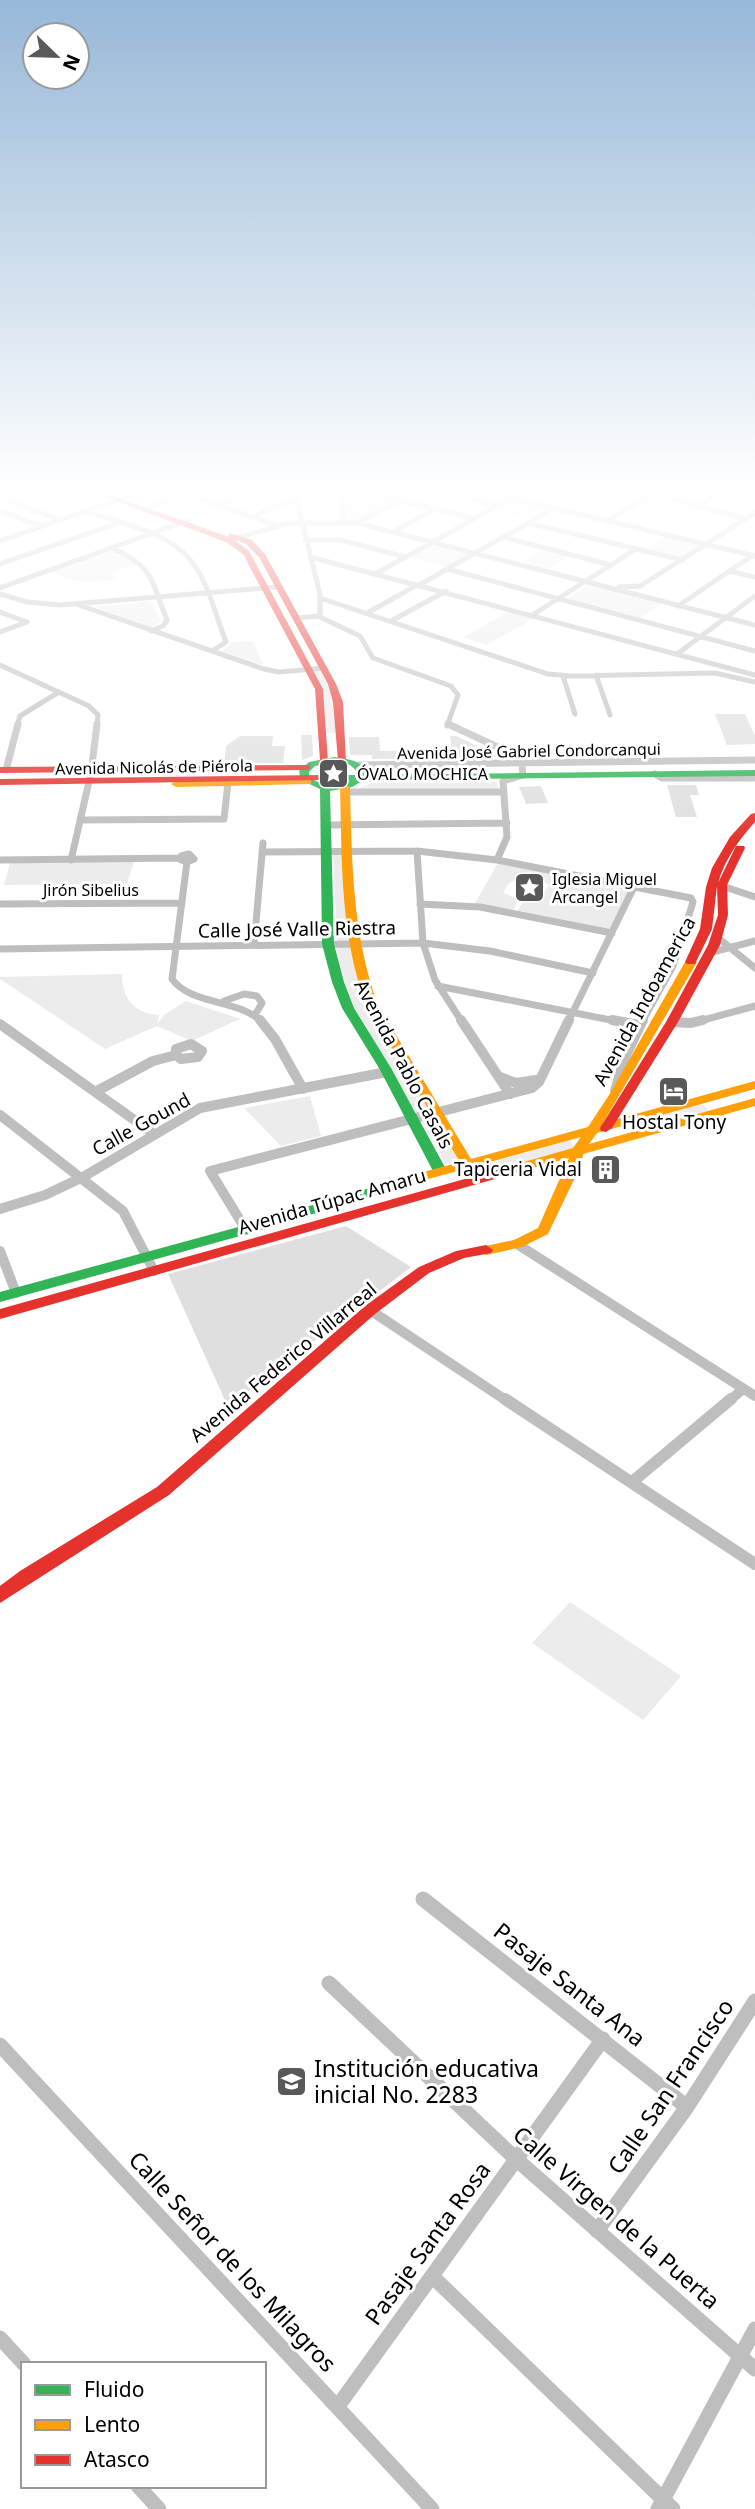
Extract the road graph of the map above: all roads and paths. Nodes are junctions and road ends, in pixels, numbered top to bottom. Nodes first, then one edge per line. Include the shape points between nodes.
1 (96, 611) edge
2 (163, 611) edge
3 (213, 611) edge
4 (283, 611) edge
5 (290, 611) edge
6 (320, 611) edge
7 (361, 611) edge
8 (370, 611) edge
9 (409, 611) edge
10 (523, 611) edge
11 (538, 611) edge
12 (607, 611) edge
13 (698, 611) edge
14 (736, 611) edge
15 (0, 612) edge
16 (367, 613) junction
17 (534, 614) junction
18 (320, 616) junction
19 (295, 618) junction
20 (726, 618) junction
21 (391, 621) junction
22 (755, 625) edge
23 (151, 631) junction
24 (0, 632) edge
25 (701, 636) junction
26 (755, 651) edge
27 (212, 652) junction
28 (677, 654) junction
29 (0, 665) edge
30 (325, 668) junction
31 (309, 670) junction
32 (596, 675) junction
33 (563, 676) junction
34 (755, 676) edge
35 (755, 682) edge
36 (59, 692) junction
37 (575, 715) dead end
38 (610, 715) dead end
39 (340, 734) junction
40 (324, 735) junction
41 (325, 760) junction
42 (342, 760) junction
43 (755, 760) edge
44 (684, 764) junction
45 (755, 766) edge
46 (523, 770) junction
47 (361, 771) junction
48 (306, 775) junction
49 (755, 775) edge
50 (1, 776) edge
51 (90, 777) junction
52 (236, 782) junction
53 (325, 788) junction
54 (346, 790) junction
55 (503, 792) junction
56 (755, 816) edge
57 (80, 820) junction
58 (507, 822) junction
59 (346, 824) junction
60 (327, 825) junction
61 (755, 827) edge
62 (328, 851) junction
63 (347, 851) junction
64 (417, 851) junction
65 (0, 860) edge
66 (71, 860) junction
67 (497, 860) junction
68 (717, 884) junction
69 (634, 887) junction
70 (755, 897) edge
71 (182, 903) junction
72 (0, 904) edge
73 (421, 904) junction
74 (612, 933) junction
75 (717, 937) junction
76 (755, 941) edge
77 (423, 943) junction
78 (328, 944) junction
79 (353, 944) junction
80 (254, 945) junction
81 (177, 946) junction
82 (732, 947) junction
83 (0, 950) edge
84 (709, 953) junction
85 (755, 968) edge
86 (593, 973) junction
87 (438, 986) junction
88 (461, 990) junction
89 (224, 1000) junction
90 (448, 1000) junction
91 (755, 1006) edge
92 (573, 1012) junction
93 (256, 1015) junction
94 (671, 1022) junction
95 (0, 1024) edge
96 (639, 1025) junction
97 (176, 1055) dead end
98 (387, 1072) junction
99 (499, 1076) junction
100 (543, 1076) junction
101 (755, 1086) edge
102 (303, 1089) junction
103 (95, 1092) junction
104 (510, 1094) junction
105 (615, 1095) junction
106 (702, 1100) junction
107 (755, 1102) edge
108 (438, 1112) junction
109 (714, 1113) junction
110 (0, 1115) edge
111 (412, 1118) junction
112 (5, 1125) edge
113 (607, 1125) junction
114 (591, 1130) junction
115 (154, 1134) junction
116 (592, 1149) junction
117 (576, 1158) junction
118 (467, 1163) junction
119 (440, 1171) junction
120 (83, 1177) junction
121 (478, 1181) junction
122 (451, 1188) junction
123 (0, 1209) edge
124 (246, 1230) junction
125 (517, 1244) junction
126 (0, 1251) edge
127 (147, 1257) junction
128 (154, 1271) junction
129 (16, 1293) junction
130 (0, 1297) edge
131 (370, 1310) junction
132 (0, 1314) edge
133 (743, 1389) junction
134 (755, 1396) edge
135 (632, 1482) junction
136 (755, 1564) edge
137 (0, 1596) edge
138 (423, 1899) dead end
139 (329, 1983) dead end
140 (755, 2001) edge
141 (603, 2039) junction
142 (0, 2046) edge
143 (687, 2107) junction
144 (516, 2159) junction
145 (597, 2231) junction
146 (432, 2276) junction
147 (755, 2329) edge
148 (0, 2338) edge
149 (22, 2362) edge
150 (748, 2363) edge
151 (338, 2406) junction
152 (140, 2488) edge
153 (665, 2506) edge
154 (159, 2509) edge
155 (432, 2509) edge

1 - 23 street
2 - 23 street via 167,620
3 - 27 street via 226,642
4 - 31 main road
5 - 19 main road
6 - 18 street
7 - 16 street
8 - 16 street
9 - 21 street
10 - 17 street
11 - 17 street
12 - 25 street
13 - 20 street
14 - 20 street
15 - 24 street via 27,622
16 - 21 street
17 - 28 street
18 - 19 street
18 - 46 street via 360,636 373,658 451,686 458,695 447,726 506,751
19 - 30 main road
20 - 22 street
20 - 25 street
21 - 33 street
23 - 27 street
25 - 26 street
25 - 28 street
27 - 31 street via 279,672
28 - 34 street
29 - 36 street
30 - 31 street
30 - 39 main road via 335,688
31 - 40 main road via 319,689
32 - 33 street
32 - 35 street via 715,673
32 - 38 street
33 - 37 street
36 - 50 street via 20,716
36 - 51 street via 98,715
39 - 40 main road
39 - 42 main road
40 - 41 main road
41 - 42 main road
41 - 48 main road
42 - 47 main road
43 - 44 street
44 - 45 main road, Avenida José Gabriel Condorcanqui
44 - 46 main road, Avenida José Gabriel Condorcanqui
46 - 47 main road, Avenida José Gabriel Condorcanqui
46 - 49 main road, Avenida José Gabriel Condorcanqui
46 - 55 street via 503,781
47 - 48 main road, Avenida José Gabriel Condorcanqui
47 - 54 main road
48 - 51 main road, Avenida Nicolás de Piérola via 260,770
48 - 52 main road, Avenida Nicolás de Piérola
48 - 53 main road
50 - 51 main road, Avenida Nicolás de Piérola
51 - 52 main road, Avenida Nicolás de Piérola
51 - 57 street
52 - 57 street via 224,818
53 - 54 main road
53 - 60 main road, Avenida Pablo Casals
54 - 55 street
54 - 59 main road, Avenida Pablo Casals
55 - 58 street
56 - 68 main road, Avenida Indoamerica via 720,862
57 - 66 street
58 - 59 street
58 - 67 street via 507,837
59 - 60 street
59 - 63 main road, Avenida Pablo Casals
60 - 62 main road, Avenida Pablo Casals
61 - 68 main road, Avenida Indoamerica
62 - 63 street
62 - 78 main road, Avenida Pablo Casals
62 - 80 street via 263,847
63 - 64 street
63 - 79 main road, Avenida Pablo Casals
64 - 67 street
64 - 73 street
65 - 66 street
66 - 71 street via 183,860
67 - 69 street
68 - 70 street
68 - 75 main road, Avenida Indoamerica via 723,915
68 - 105 main road, Avenida Indoamerica via 709,926
69 - 74 street
69 - 96 street via 693,902 670,972
71 - 72 street, Jirón Sibelius
71 - 81 street
73 - 74 street via 480,907
73 - 77 street
74 - 86 street
75 - 82 street
75 - 84 main road, Avenida Indoamerica
76 - 82 street
77 - 79 street, Calle José Valle Riestra
77 - 86 street, Calle José Valle Riestra via 490,951
77 - 87 street
78 - 79 street, Calle José Valle Riestra
78 - 80 street, Calle José Valle Riestra
78 - 98 main road, Avenida Pablo Casals via 344,999
79 - 108 main road, Avenida Pablo Casals via 367,995
80 - 81 street, Calle José Valle Riestra
81 - 83 street, Calle José Valle Riestra
81 - 89 street via 175,986
82 - 84 street
82 - 85 street
84 - 94 main road, Avenida Indoamerica
86 - 92 street
87 - 88 street
87 - 90 street
88 - 90 street via 451,993
88 - 92 street
89 - 93 street
89 - 93 street via 244,993 257,996 262,1003
90 - 99 street
91 - 94 street via 691,1023
92 - 96 street
92 - 100 street
93 - 102 street
94 - 113 main road, Avenida Indoamerica
95 - 103 street
96 - 105 street via 618,1072
97 - 103 street
98 - 102 street, Calle Gound
98 - 111 main road, Avenida Pablo Casals
99 - 100 street via 516,1083
99 - 104 street
100 - 104 street via 532,1088
101 - 106 main road, Avenida Túpac Amaru
102 - 115 street, Calle Gound via 200,1108
103 - 115 street
104 - 108 street
105 - 114 main road, Avenida Indoamerica
106 - 109 main road
106 - 113 main road, Avenida Túpac Amaru
107 - 109 main road
108 - 111 street
108 - 118 main road, Avenida Pablo Casals
109 - 116 main road
110 - 112 street
111 - 119 main road, Avenida Pablo Casals
111 - 124 street via 210,1171
112 - 120 street
113 - 114 main road, Avenida Túpac Amaru
113 - 116 main road, Avenida Federico Villarreal
114 - 117 main road, Avenida Federico Villarreal
114 - 118 main road, Avenida Túpac Amaru
115 - 120 street, Calle Gound
116 - 117 main road, Avenida Federico Villarreal
117 - 121 main road, Avenida Túpac Amaru
117 - 125 main road, Avenida Federico Villarreal via 542,1231
118 - 119 main road, Avenida Túpac Amaru
118 - 121 main road, Avenida Pablo Casals
119 - 122 main road, Avenida Pablo Casals
119 - 124 main road, Avenida Túpac Amaru
120 - 123 street, Calle Gound
120 - 127 street via 123,1211
121 - 122 main road, Avenida Túpac Amaru
122 - 128 main road, Avenida Túpac Amaru
124 - 127 main road, Avenida Túpac Amaru
125 - 131 main road, Avenida Federico Villarreal via 461,1254 424,1270
125 - 133 street
126 - 129 street
127 - 128 street
127 - 129 main road, Avenida Túpac Amaru
128 - 132 main road, Avenida Túpac Amaru
129 - 130 main road, Avenida Túpac Amaru
131 - 135 street
131 - 137 main road, Avenida Federico Villarreal via 163,1491
133 - 134 street
133 - 135 street
135 - 136 street
138 - 141 street, Pasaje Santa Ana
139 - 144 street, Calle Virgen de la Puerta
140 - 143 street, Calle San Francisco
141 - 143 street, Pasaje Santa Ana
141 - 144 street, Pasaje Santa Rosa
142 - 151 street, Calle Señor de los Milagros
143 - 145 street, Calle San Francisco
144 - 145 street, Calle Virgen de la Puerta
144 - 146 street, Pasaje Santa Rosa
145 - 150 street, Calle Virgen de la Puerta
146 - 151 street, Pasaje Santa Rosa
146 - 153 street
147 - 150 street
148 - 149 street
150 - 153 street
151 - 155 street, Calle Señor de los Milagros
152 - 154 street

